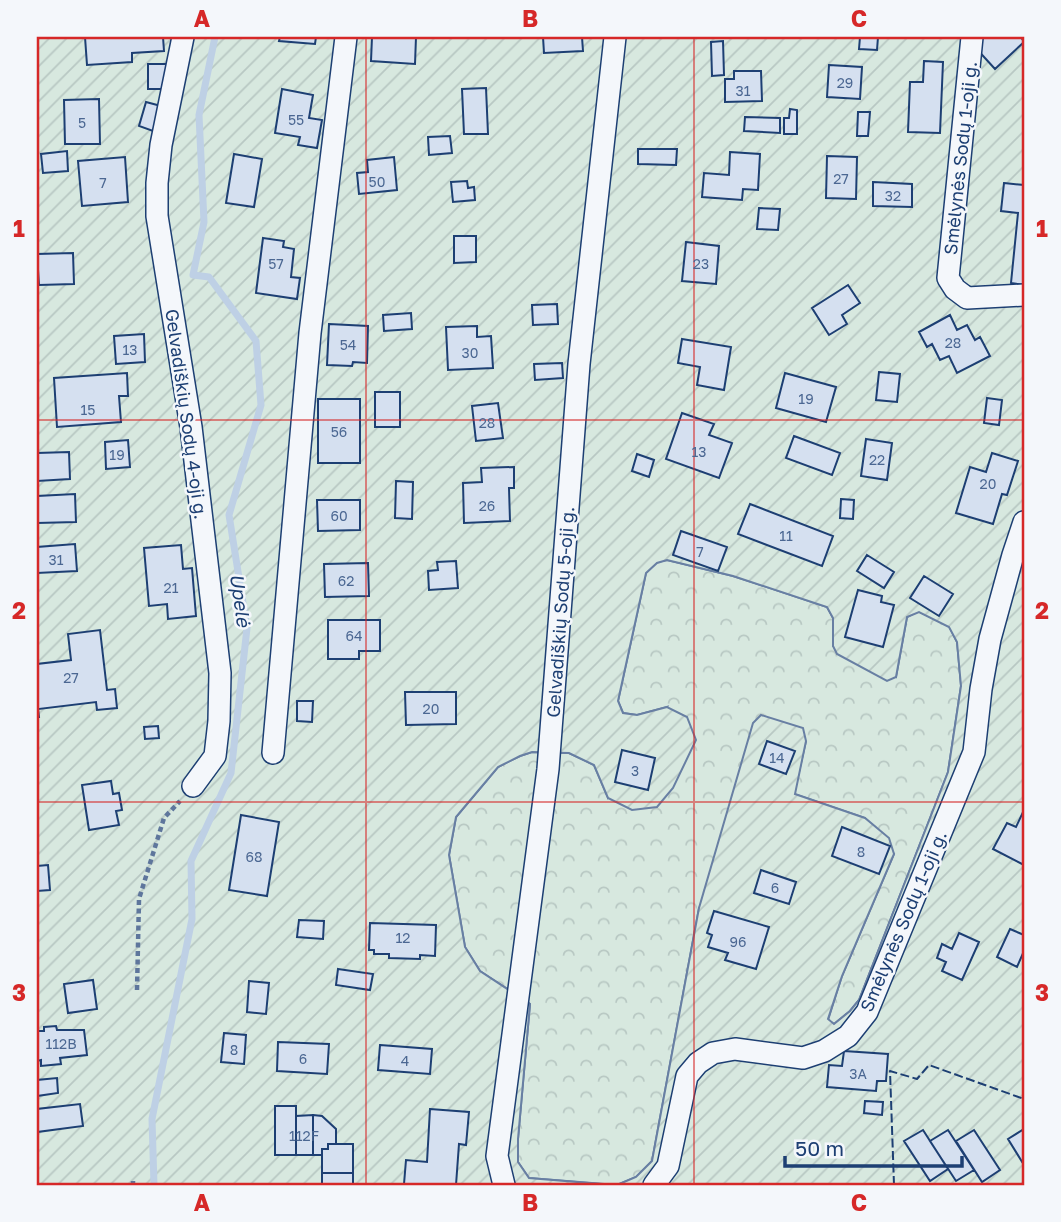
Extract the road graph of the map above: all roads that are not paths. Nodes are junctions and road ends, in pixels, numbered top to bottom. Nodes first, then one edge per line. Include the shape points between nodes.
1 (183, 37) edge
2 (346, 37) edge
3 (615, 37) edge
4 (972, 37) edge
5 (1024, 295) edge
6 (1024, 522) edge
7 (273, 753) dead end
8 (193, 786) road end
9 (504, 1185) edge
10 (654, 1185) edge

1 - 8 street, Gelvadiškių Sodų 4-oji g. via 161,145 158,216 191,427 220,673 215,756
2 - 7 street via 310,333
3 - 9 street, Gelvadiškių Sodų 5-oji g. via 579,364 548,768 498,1156
4 - 5 street, Smėlynės Sodų 1-oji g. via 948,278 967,298
6 - 10 street, Smėlynės Sodų 1-oji g. via 990,639 974,752 867,1012 848,1036 803,1058 735,1049 698,1063 687,1076 668,1166

